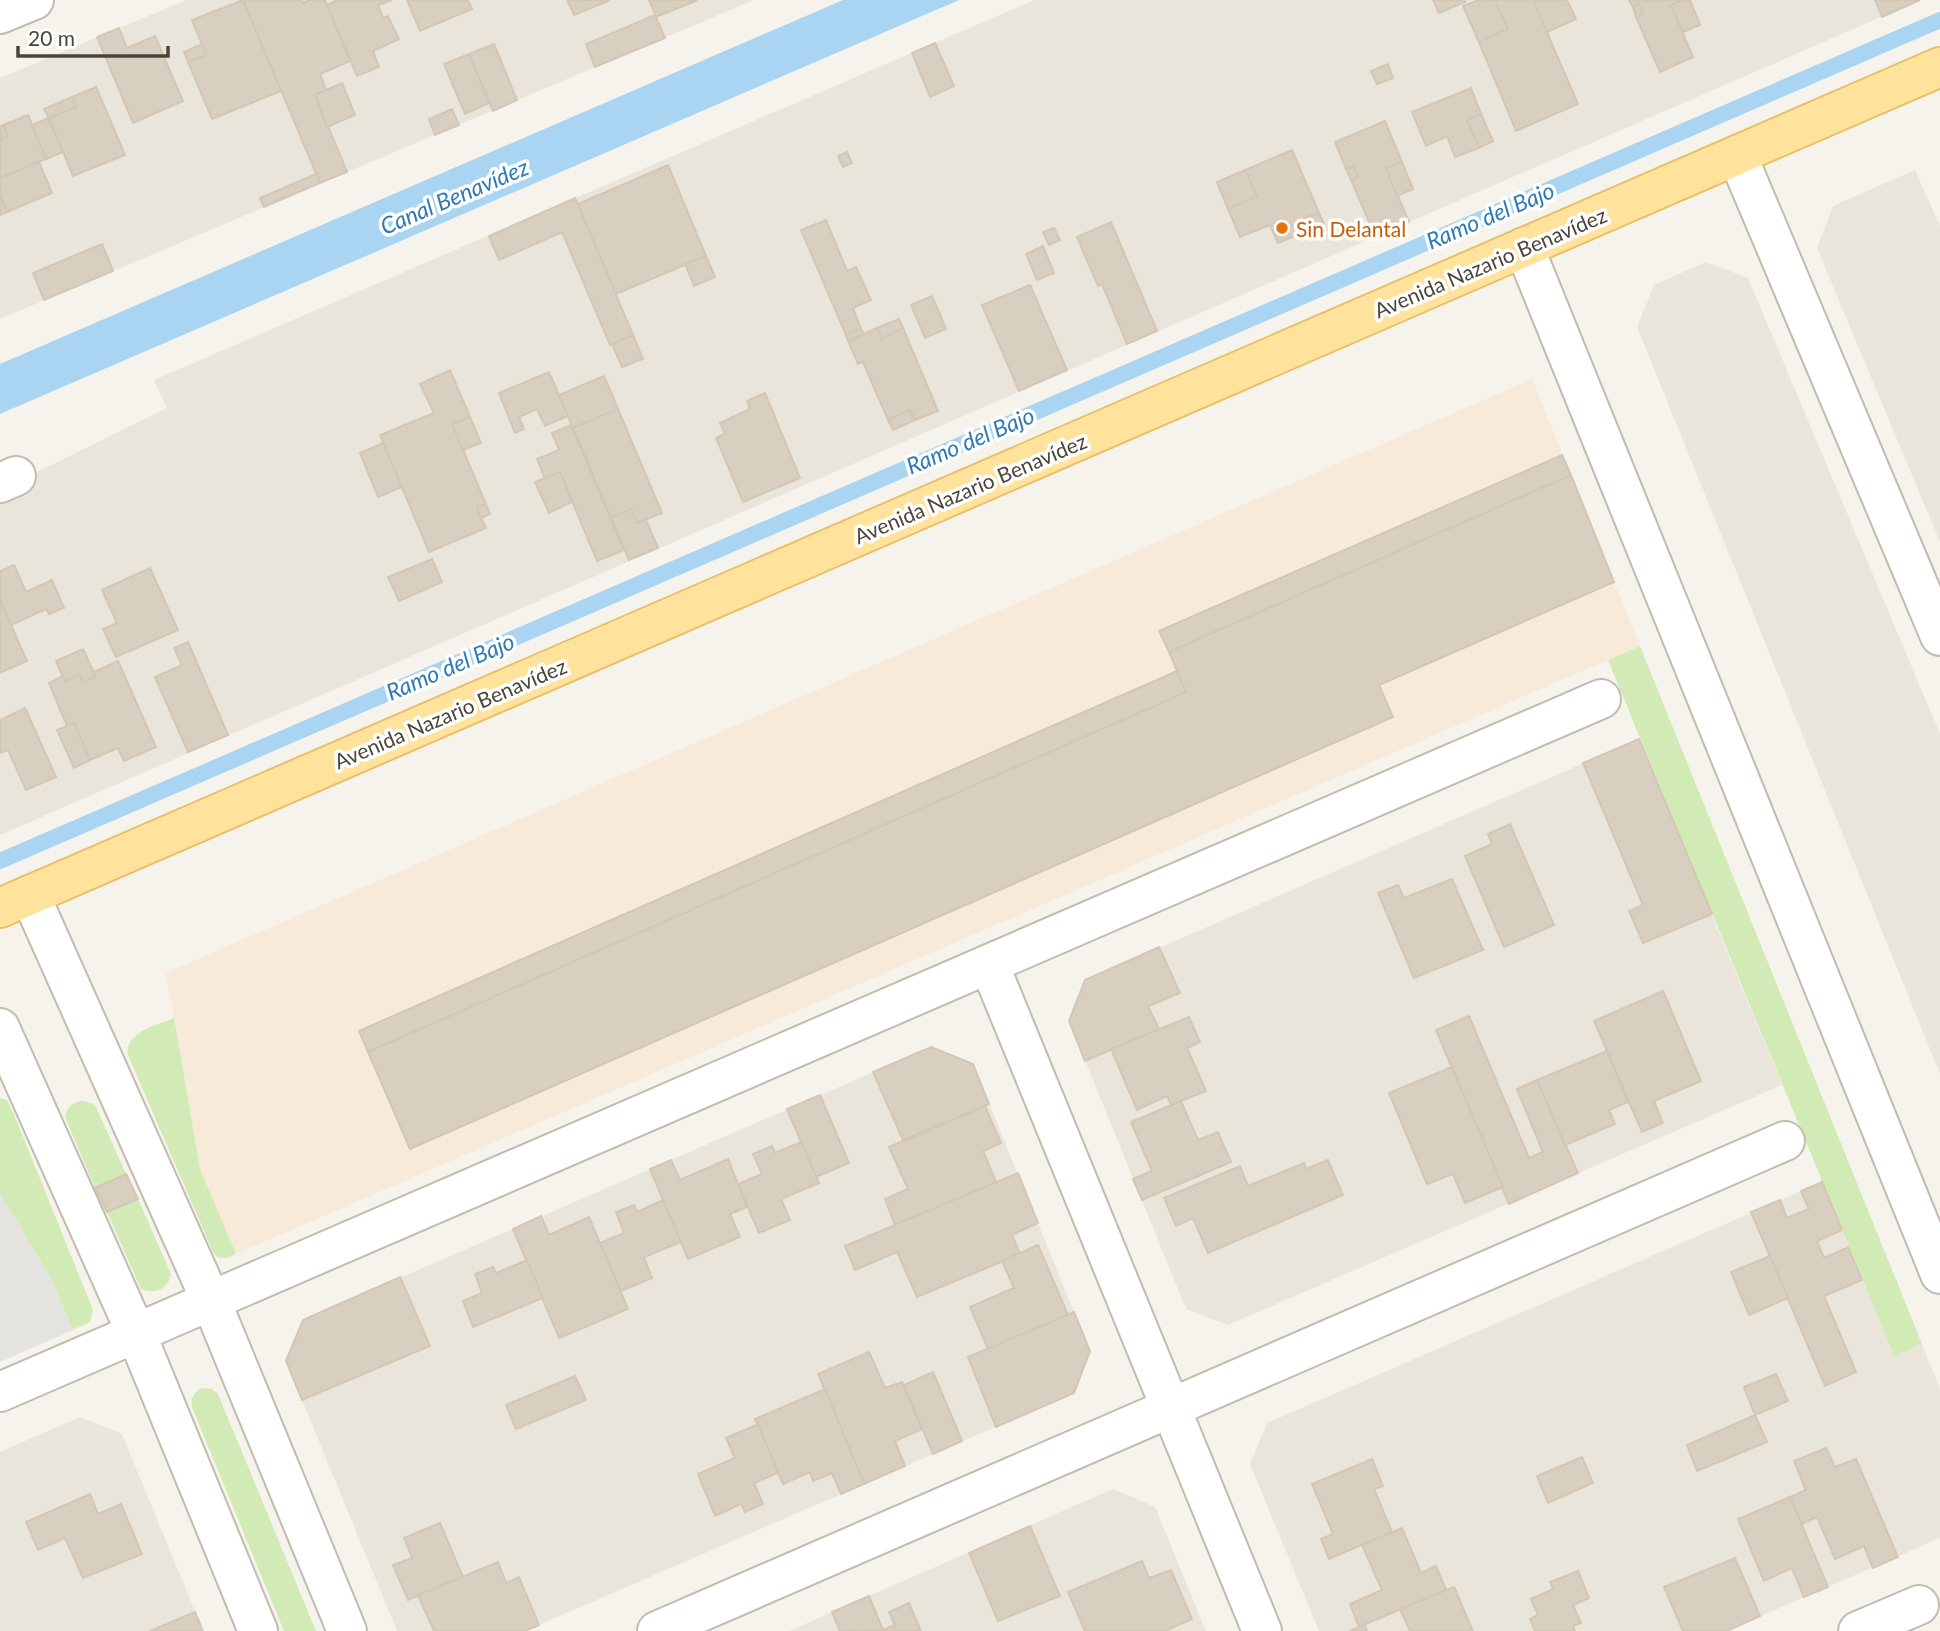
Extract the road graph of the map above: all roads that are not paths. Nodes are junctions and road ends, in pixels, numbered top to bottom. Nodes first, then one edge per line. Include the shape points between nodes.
1 (34, 0) edge
2 (0, 14) edge
3 (1940, 67) edge
4 (1737, 155) junction
5 (1524, 247) junction
6 (1940, 636) edge
7 (1601, 699) dead end
8 (15, 902) edge
9 (989, 964) junction
10 (0, 1028) edge
11 (1785, 1141) dead end
12 (1940, 1274) edge
13 (211, 1301) junction
14 (136, 1333) junction
15 (0, 1392) edge
16 (1171, 1408) junction
17 (1919, 1605) dead end
18 (258, 1631) edge
19 (346, 1631) edge
20 (657, 1631) edge
21 (1262, 1631) edge
22 (1858, 1631) edge

1 - 2 street
3 - 4 main road, Avenida Nazario Benavídez
4 - 5 main road, Avenida Nazario Benavídez
4 - 6 street
5 - 8 main road, Avenida Nazario Benavídez
5 - 12 street
7 - 9 street
8 - 13 street
9 - 13 street
9 - 16 street
10 - 14 street
11 - 16 street
13 - 14 street
13 - 19 street
14 - 15 street
14 - 18 street
16 - 20 street
16 - 21 street
17 - 22 street

